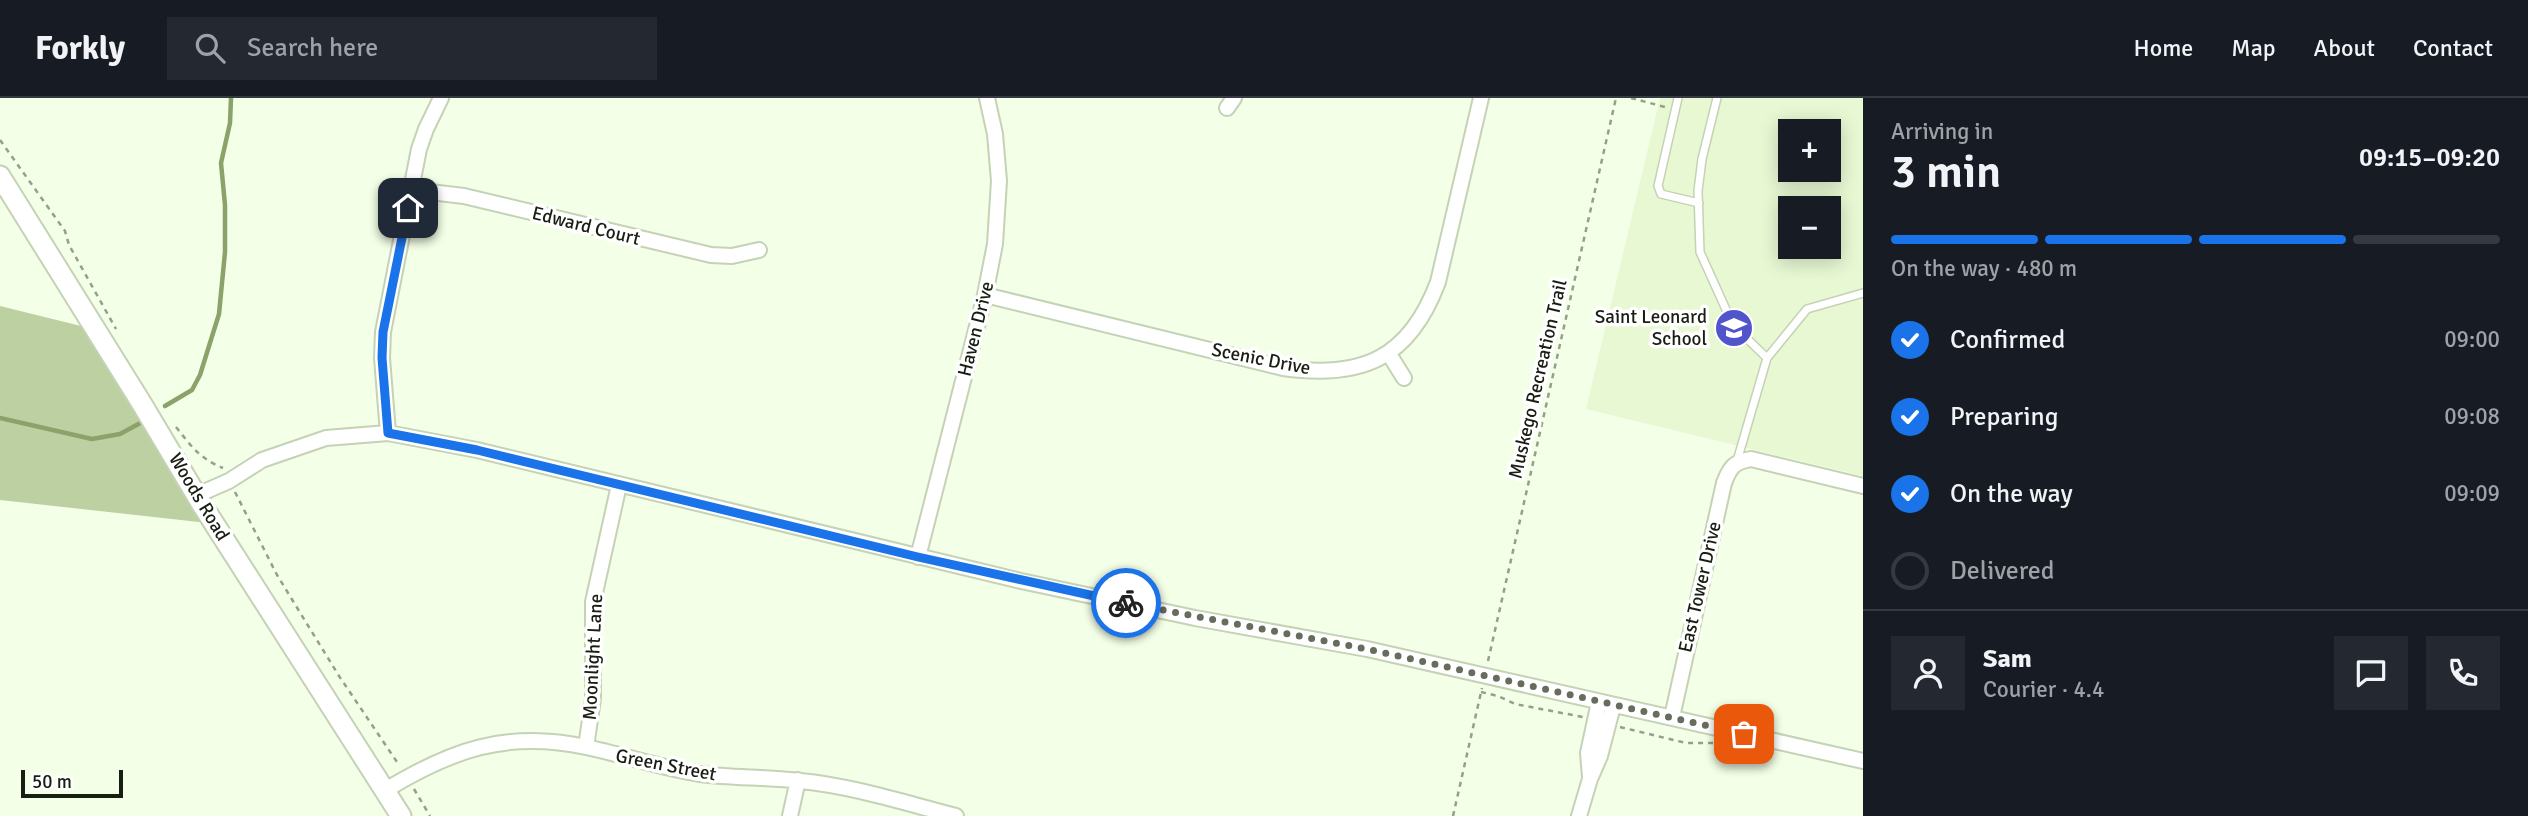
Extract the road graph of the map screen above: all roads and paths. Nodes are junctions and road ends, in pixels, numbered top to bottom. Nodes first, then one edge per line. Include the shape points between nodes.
1 (441, 98) edge
2 (987, 98) edge
3 (1481, 98) edge
4 (1616, 98) edge
5 (1631, 98) edge
6 (1678, 98) edge
7 (1717, 98) edge
8 (1675, 110) junction
9 (0, 140) edge
10 (0, 176) edge
11 (413, 190) junction
12 (1699, 203) junction
13 (758, 250) dead end
14 (1863, 293) edge
15 (985, 295) junction
16 (118, 333) dead end
17 (1389, 354) junction
18 (1767, 358) junction
19 (1404, 378) dead end
20 (176, 426) dead end
21 (388, 433) junction
22 (1737, 461) junction
23 (223, 469) dead end
24 (619, 485) junction
25 (1863, 486) edge
26 (236, 494) dead end
27 (197, 495) junction
28 (918, 557) junction
29 (1487, 666) dead end
30 (1484, 681) dead end
31 (1481, 692) junction
32 (1606, 704) junction
33 (1672, 717) junction
34 (1588, 718) dead end
35 (586, 747) junction
36 (1863, 761) edge
37 (403, 772) dead end
38 (799, 780) junction
39 (412, 785) dead end
40 (384, 791) junction
41 (401, 816) edge
42 (430, 816) edge
43 (790, 816) edge
44 (956, 816) edge
45 (1452, 816) edge
46 (1579, 816) edge

1 - 11 street via 419,149
2 - 15 street, Haven Drive via 999,181 995,244
3 - 17 street, Scenic Drive via 1438,282 1424,312
4 - 29 path, Muskego Recreation Trail
5 - 8 path
6 - 8 lane
7 - 12 lane via 1702,159
8 - 12 lane via 1658,186 1668,198
9 - 16 path via 65,231
10 - 27 street, Woods Road
11 - 13 street, Edward Court via 464,197 711,255
11 - 21 street via 383,332
12 - 18 lane via 1700,252 1733,325
14 - 18 lane via 1807,309
15 - 17 street, Scenic Drive via 1283,368 1359,367
15 - 28 street, Haven Drive
17 - 19 street
18 - 22 lane
20 - 23 path via 198,454
21 - 24 street
21 - 27 street via 326,438 262,460
22 - 25 street via 1751,459
22 - 33 street, East Tower Drive via 1724,483
24 - 28 street
24 - 35 street, Moonlight Lane via 593,602 593,699
26 - 37 path via 277,575
27 - 40 street, Woods Road
28 - 32 street via 1182,615 1367,649
30 - 31 path
31 - 34 path via 1515,704
31 - 45 path
32 - 33 street
32 - 46 street via 1600,756
33 - 36 street
35 - 38 street, Green Street via 697,773
35 - 40 street, Green Street via 536,741 487,744 443,758
38 - 43 street
38 - 44 street, Green Street
39 - 42 path
40 - 41 street, Woods Road

